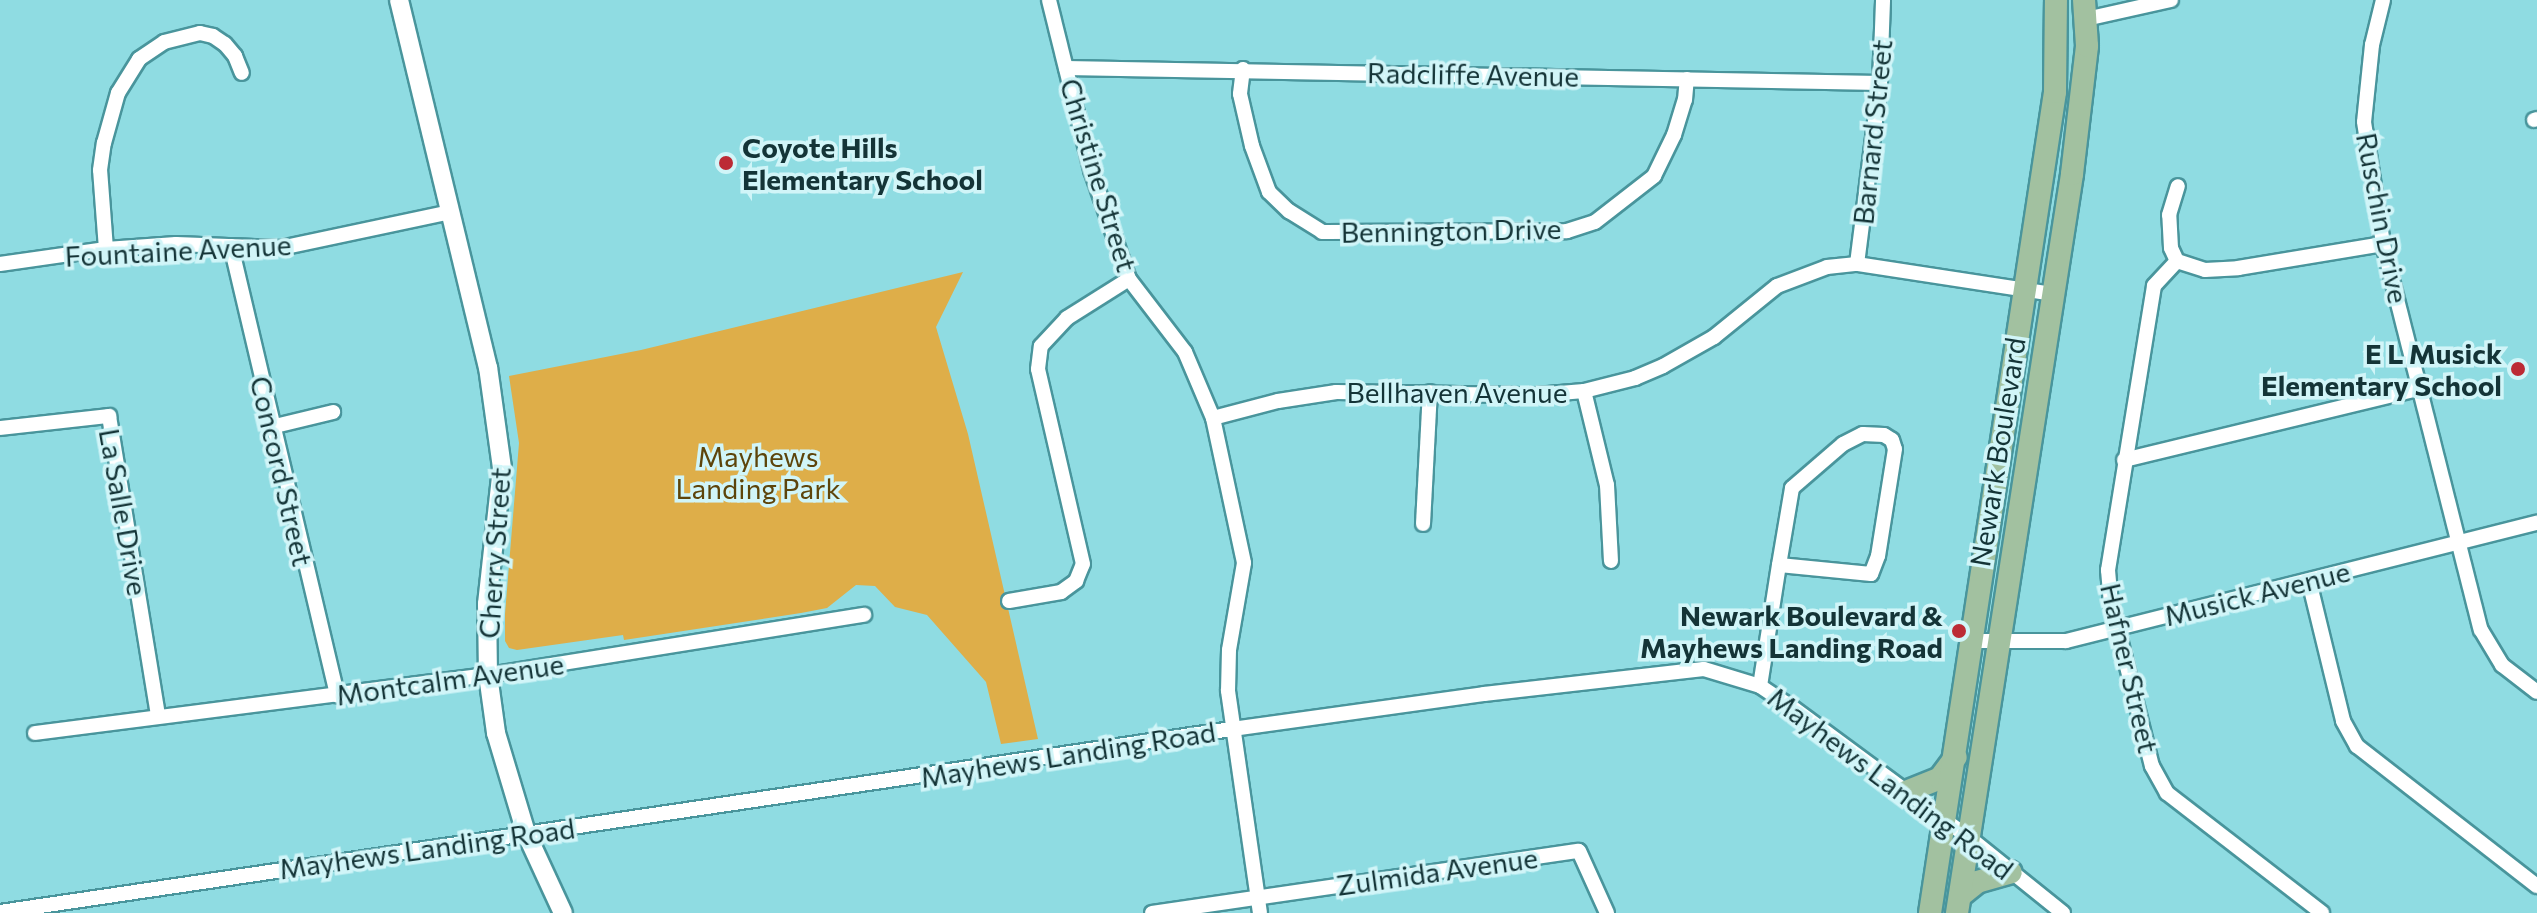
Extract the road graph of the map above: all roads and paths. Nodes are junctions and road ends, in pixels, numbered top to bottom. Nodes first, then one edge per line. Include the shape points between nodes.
1 (399, 0) edge
2 (1049, 0) edge
3 (1883, 0) edge
4 (2056, 0) edge
5 (2171, 0) edge
6 (2383, 0) edge
7 (2085, 10) edge
8 (1066, 68) junction
9 (1243, 69) junction
10 (242, 73) dead end
11 (1687, 79) junction
12 (1880, 83) junction
13 (2178, 186) dead end
14 (450, 212) junction
15 (2383, 244) junction
16 (231, 246) junction
17 (106, 249) junction
18 (2177, 261) junction
19 (0, 264) edge
20 (1857, 264) junction
21 (1129, 279) junction
22 (2025, 290) junction
23 (2052, 294) junction
24 (2422, 388) junction
25 (1584, 391) junction
26 (1430, 392) junction
27 (333, 412) dead end
28 (1213, 418) junction
29 (271, 427) junction
30 (0, 428) edge
31 (2124, 460) junction
32 (2537, 523) edge
33 (1423, 524) dead end
34 (2460, 542) junction
35 (1611, 561) dead end
36 (1779, 565) junction
37 (2309, 581) junction
38 (1009, 601) dead end
39 (864, 615) dead end
40 (2118, 627) junction
41 (1974, 641) junction
42 (1998, 642) junction
43 (488, 675) junction
44 (1760, 686) junction
45 (2537, 692) edge
46 (337, 696) junction
47 (158, 715) junction
48 (1232, 729) junction
49 (35, 733) dead end
50 (1956, 756) junction
51 (1906, 792) junction
52 (1947, 823) junction
53 (526, 833) junction
54 (1971, 839) junction
55 (2011, 872) junction
56 (2537, 886) edge
57 (1258, 897) junction
58 (1959, 905) edge
59 (0, 912) edge
60 (563, 913) edge
61 (1152, 913) edge
62 (1260, 913) edge
63 (1607, 913) edge
64 (1930, 913) edge
65 (2063, 913) edge
66 (2322, 913) edge

1 - 14 street, Cherry Street
2 - 8 street, Christine Street
3 - 12 street, Barnard Street
4 - 22 main road, Newark Boulevard via 2055,92
5 - 7 street
6 - 15 street, Ruschin Drive via 2364,122
7 - 23 main road, Newark Boulevard via 2087,46 2074,160
8 - 9 street, Radcliffe Avenue
8 - 21 street, Christine Street via 1091,170
9 - 11 street, Radcliffe Avenue
9 - 11 street, Bennington Drive via 1240,94 1269,192 1322,232 1567,231 1595,222 1654,176 1674,135
10 - 17 street via 225,44 200,33 164,42 139,59 118,93 104,143 100,170
11 - 12 street, Radcliffe Avenue
12 - 20 street, Barnard Street
13 - 18 street via 2169,215
14 - 16 street, Fountaine Avenue via 281,248
14 - 43 street, Cherry Street via 488,367 502,468 487,604
15 - 18 street via 2238,268 2205,270
15 - 24 street, Ruschin Drive
16 - 17 street, Fountaine Avenue
16 - 29 street, Concord Street
17 - 19 street, Fountaine Avenue
18 - 31 street, Hafner Street via 2154,286
20 - 22 street, Bellhaven Avenue
20 - 25 street, Bellhaven Avenue via 1799,275 1692,351 1635,378
21 - 28 street, Christine Street via 1185,352
21 - 38 street via 1067,318 1041,346 1038,369 1083,564 1076,581 1061,592
22 - 23 street, Bellhaven Avenue
22 - 41 main road, Newark Boulevard
23 - 42 main road, Newark Boulevard
24 - 31 street
24 - 34 street, Ruschin Drive
25 - 26 street, Bellhaven Avenue
25 - 35 street via 1607,485
26 - 28 street, Bellhaven Avenue via 1336,392
26 - 33 street
27 - 29 street
28 - 48 street, Christine Street via 1244,563 1229,650
29 - 46 street, Concord Street
30 - 47 street, La Salle Drive via 109,416
31 - 40 street, Hafner Street via 2108,570
32 - 34 street, Musick Avenue
34 - 37 street, Musick Avenue
34 - 45 street, Ruschin Drive via 2481,630 2502,665
36 - 36 street via 1792,488 1843,444 1863,434 1892,440 1895,449 1871,574
36 - 44 street
37 - 40 street, Musick Avenue
37 - 56 street via 2343,721 2357,746
39 - 43 street, Montcalm Avenue
40 - 42 street, Musick Avenue via 2066,641
40 - 66 street, Hafner Street via 2152,766 2167,793
41 - 42 street, Musick Avenue
41 - 50 main road, Newark Boulevard
42 - 54 main road, Newark Boulevard
43 - 46 street, Montcalm Avenue
43 - 53 street, Cherry Street via 496,733
44 - 48 street, Mayhews Landing Road via 1715,670 1677,670
44 - 51 street, Mayhews Landing Road
46 - 47 street, Montcalm Avenue
47 - 49 street, Montcalm Avenue
48 - 53 street, Mayhews Landing Road
48 - 57 street, Christine Street
50 - 51 main road via 1940,778
50 - 52 main road, Newark Boulevard
51 - 52 street, Mayhews Landing Road
52 - 54 street, Mayhews Landing Road
52 - 64 main road, Newark Boulevard
53 - 59 street, Mayhews Landing Road
53 - 60 street, Cherry Street
54 - 55 street, Mayhews Landing Road
54 - 58 main road, Newark Boulevard
55 - 58 main road via 1977,882
55 - 65 street, Mayhews Landing Road
57 - 61 street, Zulmida Avenue
57 - 62 street, Christine Street
57 - 63 street, Zulmida Avenue via 1579,851

